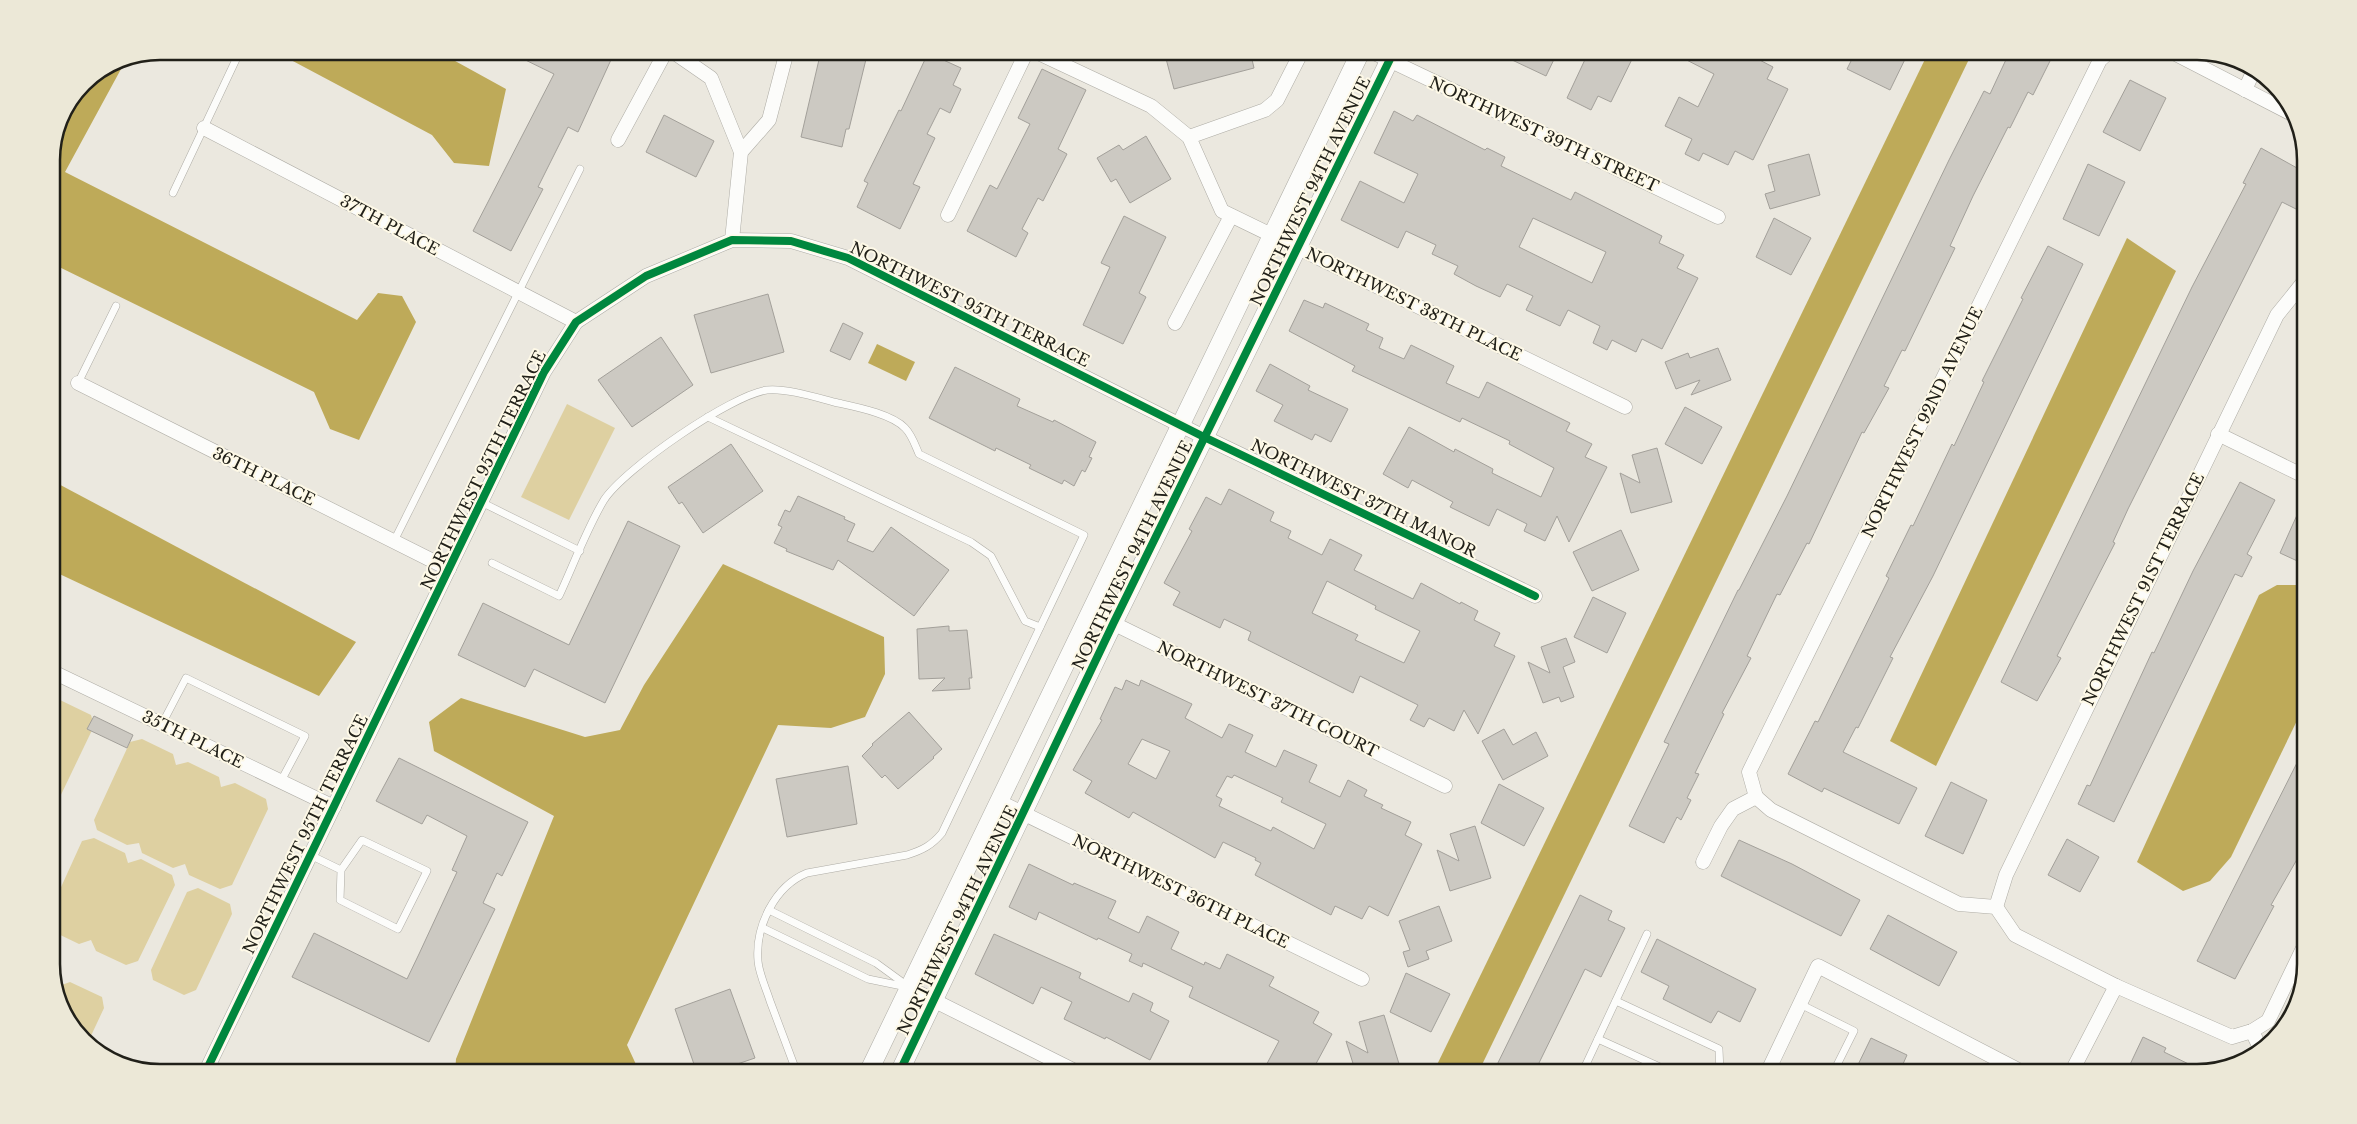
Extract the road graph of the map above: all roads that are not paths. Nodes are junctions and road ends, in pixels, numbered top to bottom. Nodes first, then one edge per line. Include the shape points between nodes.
1 (236, 60) edge
2 (661, 60) edge
3 (685, 60) edge
4 (785, 60) edge
5 (1023, 60) edge
6 (1053, 60) edge
7 (1297, 60) edge
8 (1357, 60) edge
9 (1390, 60) edge
10 (1400, 60) edge
11 (2100, 60) edge
12 (2187, 60) edge
13 (2251, 76) edge
14 (2245, 90) junction
15 (2283, 109) edge
16 (204, 128) junction
17 (1189, 137) junction
18 (618, 140) dead end
19 (741, 152) junction
20 (580, 169) dead end
21 (173, 193) dead end
22 (948, 215) dead end
23 (1231, 216) junction
24 (1718, 217) dead end
25 (1273, 234) junction
26 (732, 240) junction
27 (1298, 248) junction
28 (2297, 290) edge
29 (519, 293) junction
30 (116, 306) dead end
31 (576, 322) junction
32 (1176, 323) dead end
33 (78, 384) joint
34 (1625, 407) dead end
35 (708, 417) junction
36 (1182, 425) junction
37 (2218, 434) junction
38 (1204, 437) junction
39 (2297, 473) edge
40 (481, 502) junction
41 (394, 541) junction
42 (580, 551) junction
43 (492, 563) dead end
44 (449, 569) junction
45 (1535, 596) dead end
46 (1090, 612) junction
47 (1113, 624) junction
48 (1040, 627) junction
49 (60, 675) edge
50 (162, 724) junction
51 (281, 782) junction
52 (1445, 786) dead end
53 (1756, 797) junction
54 (1000, 802) junction
55 (334, 806) junction
56 (1023, 814) junction
57 (310, 855) junction
58 (1703, 862) dead end
59 (341, 870) junction
60 (1996, 907) junction
61 (769, 910) junction
62 (763, 928) junction
63 (1647, 934) dead end
64 (2297, 961) edge
65 (1362, 978) dead end
66 (2116, 986) junction
67 (909, 988) junction
68 (1616, 1001) junction
69 (934, 1002) junction
70 (1800, 1004) junction
71 (2252, 1031) junction
72 (1598, 1038) junction
73 (2258, 1043) edge
74 (209, 1064) edge
75 (794, 1064) edge
76 (872, 1064) edge
77 (903, 1064) edge
78 (1061, 1064) edge
79 (1586, 1064) edge
80 (1654, 1064) edge
81 (1720, 1064) edge
82 (1771, 1064) edge
83 (1838, 1064) edge
84 (2007, 1064) edge
85 (2075, 1064) edge

1 - 16 lane
2 - 18 street
3 - 19 street via 711,78
4 - 19 street via 769,120
5 - 22 street
6 - 17 street, NORTHWEST 38TH PLACE via 1151,106
7 - 17 street via 1276,100 1265,110
8 - 25 street, NORTHWEST 94TH AVENUE
9 - 27 street, NORTHWEST 94TH AVENUE
10 - 24 street, NORTHWEST 39TH STREET
11 - 53 street, NORTHWEST 92ND AVENUE via 1749,772
12 - 14 street
13 - 14 street
14 - 15 street
16 - 21 lane
16 - 29 street, 37TH PLACE
17 - 23 street, NORTHWEST 38TH PLACE via 1222,211
19 - 26 street
20 - 29 lane
23 - 25 street, NORTHWEST 38TH PLACE
23 - 32 street
25 - 27 street, NORTHWEST 38TH PLACE
25 - 36 street, NORTHWEST 94TH AVENUE
26 - 31 street, NORTHWEST 95TH TERRACE via 646,276
26 - 36 street, NORTHWEST 95TH TERRACE via 791,241 848,258
27 - 34 street, NORTHWEST 38TH PLACE
27 - 38 street, NORTHWEST 94TH AVENUE
28 - 37 street, NORTHWEST 91ST TERRACE via 2277,315
29 - 31 street, 37TH PLACE
29 - 41 lane
30 - 33 lane
31 - 40 street, NORTHWEST 95TH TERRACE via 544,372
33 - 41 street, 36TH PLACE
35 - 42 lane via 633,468 616,484 604,501
35 - 48 lane via 971,542 991,556 1025,621
35 - 48 lane via 750,393 770,390 857,407 903,426 919,454 1084,535
36 - 38 street, NORTHWEST 37TH MANOR
36 - 46 street, NORTHWEST 94TH AVENUE
37 - 39 street
37 - 60 street, NORTHWEST 91ST TERRACE via 2006,875
38 - 45 street, NORTHWEST 37TH MANOR
38 - 47 street, NORTHWEST 94TH AVENUE
40 - 42 lane
40 - 44 street, NORTHWEST 95TH TERRACE
41 - 44 street, 36TH PLACE
42 - 43 lane via 559,596
44 - 55 street, NORTHWEST 95TH TERRACE
46 - 47 street, NORTHWEST 37TH COURT
46 - 54 street, NORTHWEST 94TH AVENUE
47 - 52 street, NORTHWEST 37TH COURT
47 - 56 street, NORTHWEST 94TH AVENUE
48 - 61 lane via 935,842 907,855 807,872 793,878 774,899
49 - 50 street, 35TH PLACE
50 - 51 street, 35TH PLACE
50 - 51 lane via 186,678 305,736
51 - 55 street, 35TH PLACE
53 - 58 street via 1733,809
53 - 60 street via 1771,810 1959,904
54 - 56 street, NORTHWEST 36TH PLACE
54 - 67 street, NORTHWEST 94TH AVENUE
55 - 57 street, NORTHWEST 95TH TERRACE
56 - 65 street, NORTHWEST 36TH PLACE
56 - 69 street, NORTHWEST 94TH AVENUE
57 - 59 lane
57 - 74 street, NORTHWEST 95TH TERRACE
59 - 59 lane via 340,900 398,929 427,870 362,840
60 - 66 street via 2015,935
61 - 62 lane
61 - 67 lane via 876,963
62 - 67 lane via 868,979
62 - 75 lane via 758,960 762,979
63 - 68 lane
64 - 71 street via 2268,1021
66 - 71 street via 2232,1037
66 - 85 street
67 - 69 street
67 - 76 street, NORTHWEST 94TH AVENUE
68 - 72 lane
68 - 81 lane via 1719,1049
69 - 77 street, NORTHWEST 94TH AVENUE
69 - 78 street
70 - 82 street
70 - 83 lane via 1854,1031
70 - 84 street via 1818,966
71 - 73 street
72 - 79 lane
72 - 80 lane

